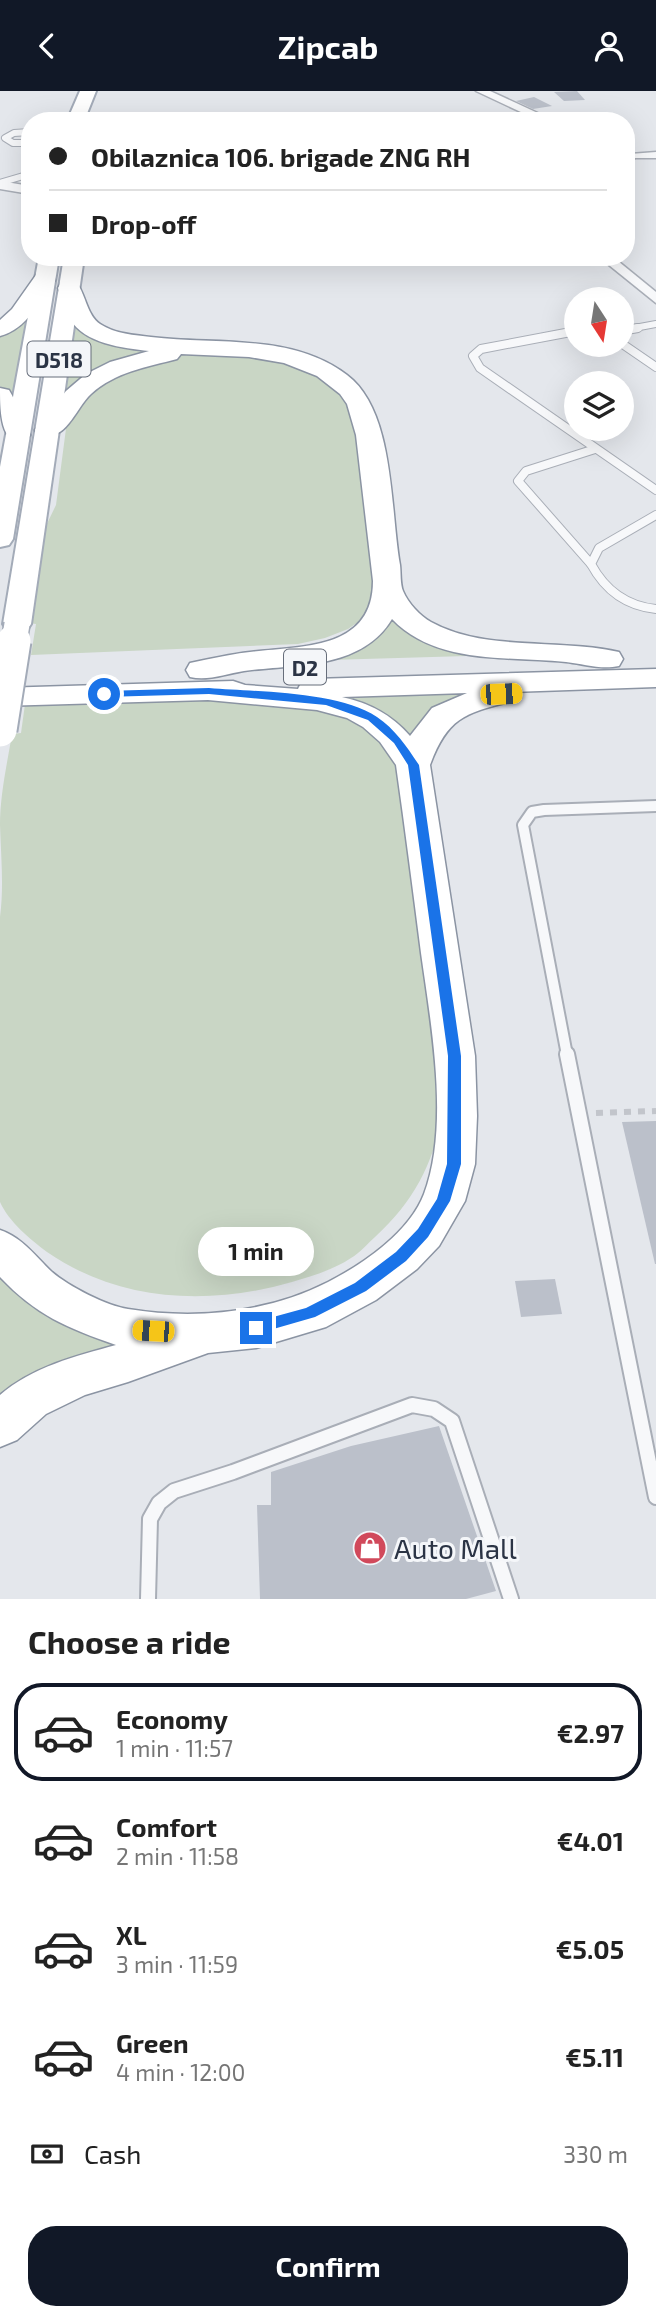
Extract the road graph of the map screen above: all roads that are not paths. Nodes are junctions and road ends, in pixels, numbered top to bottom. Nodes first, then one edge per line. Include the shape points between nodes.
1 (88, 91) edge
2 (102, 91) edge
3 (481, 91) edge
4 (79, 112) edge
5 (98, 112) edge
6 (529, 112) edge
7 (21, 133) edge
8 (3, 139) edge
9 (21, 143) edge
10 (656, 155) edge
11 (635, 156) edge
12 (21, 177) edge
13 (0, 185) edge
14 (21, 189) edge
15 (47, 266) edge
16 (73, 266) edge
17 (616, 266) edge
18 (44, 280) junction
19 (69, 288) junction
20 (656, 299) edge
21 (656, 324) edge
22 (634, 328) edge
23 (0, 329) edge
24 (564, 333) edge
25 (207, 348) junction
26 (634, 352) edge
27 (656, 367) edge
28 (0, 395) edge
29 (48, 430) junction
30 (17, 435) junction
31 (595, 449) junction
32 (656, 490) edge
33 (656, 515) edge
34 (0, 539) edge
35 (591, 564) junction
36 (388, 590) junction
37 (656, 609) edge
38 (656, 658) edge
39 (610, 670) junction
40 (0, 675) edge
41 (656, 678) edge
42 (205, 680) junction
43 (0, 697) edge
44 (0, 730) edge
45 (414, 765) junction
46 (656, 806) edge
47 (0, 1248) edge
48 (208, 1333) junction
49 (0, 1425) edge
50 (645, 1441) junction
51 (656, 1455) edge
52 (656, 1497) edge
53 (148, 1599) edge
54 (511, 1599) edge

1 - 4 main road
2 - 5 main road
3 - 6 street
7 - 8 lane
8 - 9 lane
10 - 11 street
12 - 13 lane
13 - 14 street
15 - 18 main road, D518
16 - 19 main road, D518
17 - 20 street
18 - 23 highway via 24,312
18 - 30 main road, D518
19 - 25 highway via 81,318 97,331 132,342
19 - 29 main road, D518
21 - 22 lane
24 - 31 lane via 481,349 473,356 480,368
25 - 29 highway via 153,357 100,377 77,394 65,415
25 - 36 highway via 265,352 304,362 336,377 355,396 369,442
26 - 27 lane
28 - 30 highway via 8,423
29 - 44 main road, D518, bridge
30 - 34 main road, D518
31 - 32 lane
31 - 35 lane via 526,471 517,481
33 - 35 lane via 599,548
35 - 37 lane via 599,580 620,599
36 - 39 highway via 404,615 420,628 465,646 566,653
36 - 42 highway via 375,625 361,638 313,654 243,662
38 - 39 highway, D2
39 - 41 highway, D2
39 - 42 highway, D2
39 - 45 highway via 582,688 501,694 453,708 422,738
40 - 42 highway, D2
42 - 43 highway, D2
42 - 45 highway via 355,710 386,729
45 - 48 highway via 454,1056 454,1164 443,1201 423,1233 401,1256 360,1287 310,1313 256,1328
46 - 50 lane via 532,812 525,819 524,837
47 - 48 highway via 38,1288 85,1314 125,1329
48 - 49 highway via 74,1377 29,1399
50 - 51 lane
50 - 52 lane
53 - 54 lane via 150,1519 159,1503 174,1491 412,1405 426,1405 452,1421

